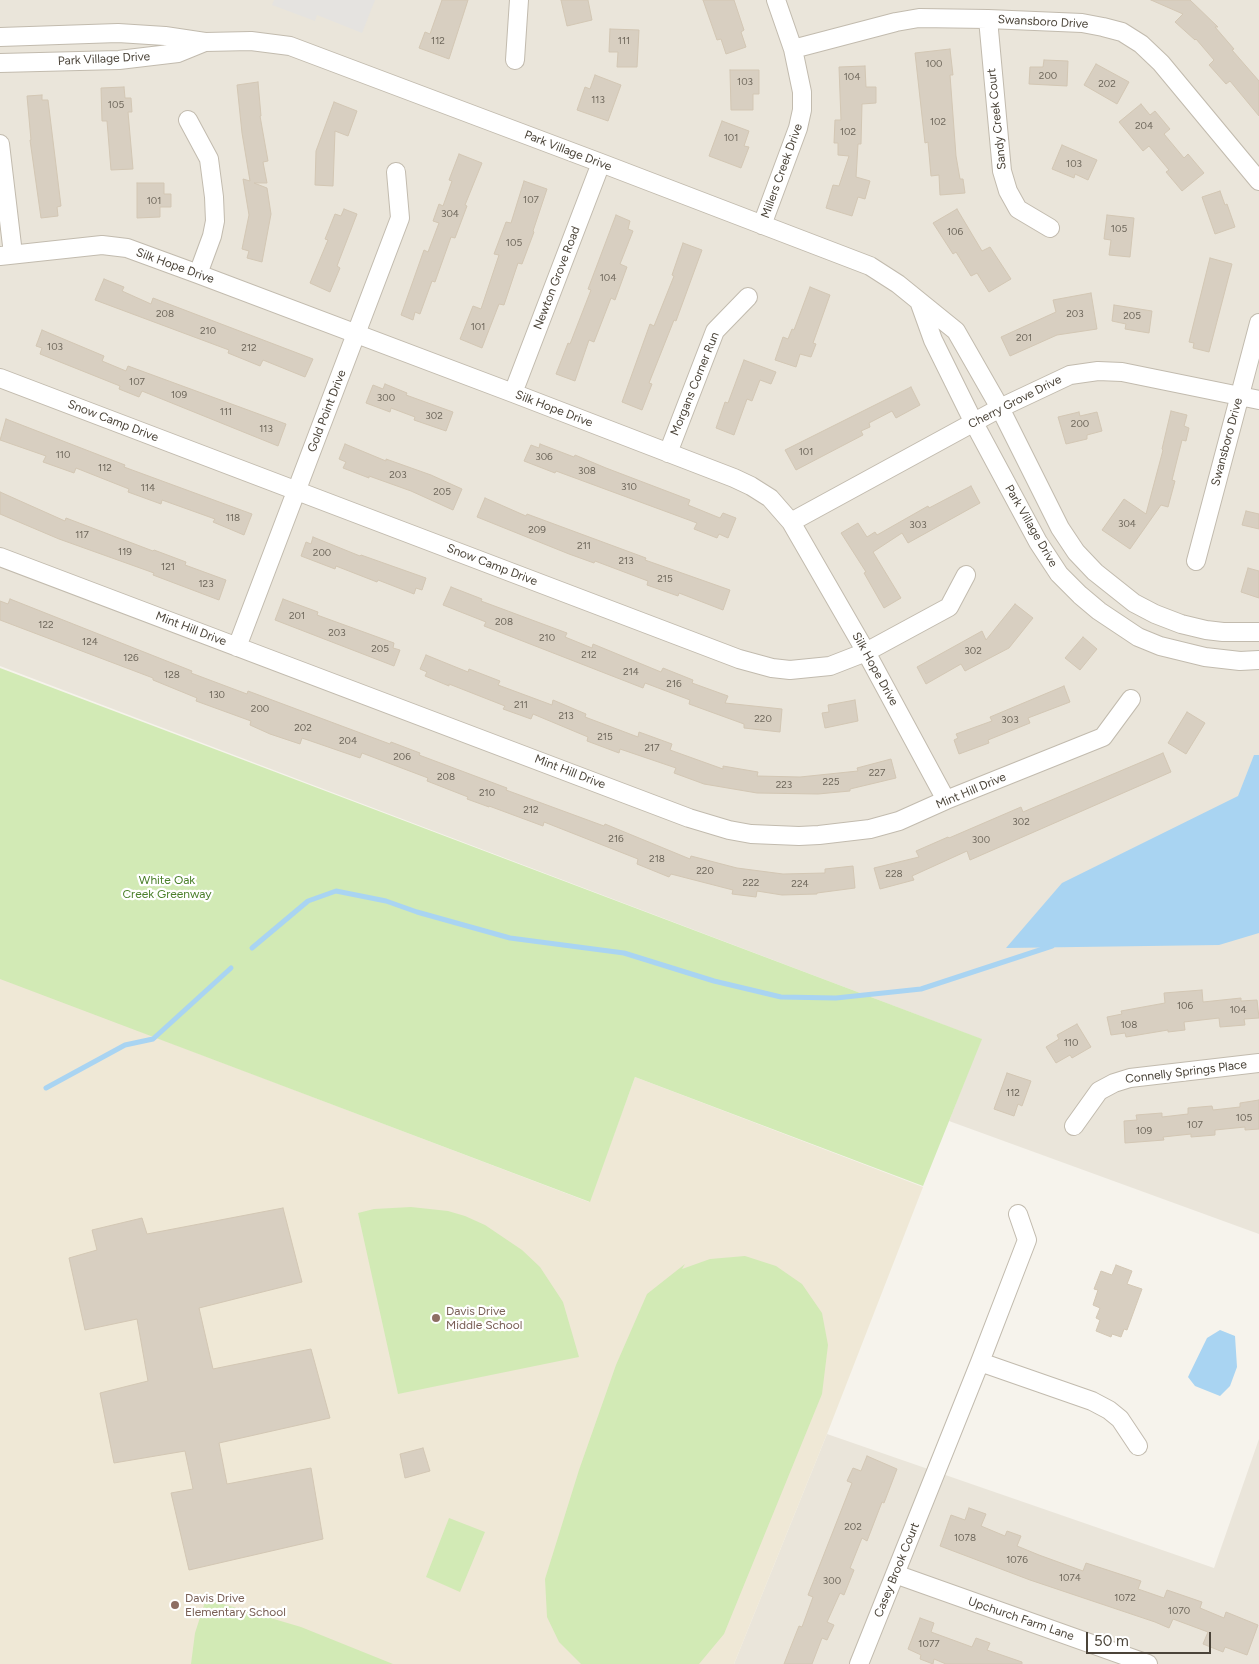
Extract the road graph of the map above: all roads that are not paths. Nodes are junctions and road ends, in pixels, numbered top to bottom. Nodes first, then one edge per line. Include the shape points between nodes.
1 (518, 0) edge
2 (776, 0) edge
3 (988, 19) junction
4 (0, 38) edge
5 (205, 42) junction
6 (793, 49) junction
7 (516, 60) dead end
8 (0, 63) edge
9 (188, 120) dead end
10 (0, 144) edge
11 (601, 163) junction
12 (396, 172) dead end
13 (1259, 182) edge
14 (762, 225) junction
15 (1050, 228) dead end
16 (7, 255) edge
17 (198, 274) junction
18 (748, 297) dead end
19 (918, 301) junction
20 (1259, 323) edge
21 (357, 334) junction
22 (0, 378) edge
23 (513, 393) junction
24 (1239, 396) junction
25 (1259, 400) edge
26 (1000, 408) junction
27 (974, 422) junction
28 (668, 453) junction
29 (296, 490) junction
30 (791, 522) junction
31 (0, 556) edge
32 (1196, 561) dead end
33 (966, 575) dead end
34 (1259, 632) edge
35 (237, 647) junction
36 (866, 652) junction
37 (1259, 660) edge
38 (1130, 699) dead end
39 (946, 800) junction
40 (1259, 1063) edge
41 (1074, 1126) dead end
42 (1018, 1214) dead end
43 (980, 1362) junction
44 (1138, 1446) dead end
45 (895, 1574) junction
46 (859, 1664) edge
47 (1148, 1664) edge

1 - 7 street
2 - 6 street, Millers Creek Drive
3 - 6 street, Swansboro Drive via 919,18
3 - 13 street, Swansboro Drive via 1082,23 1122,32 1161,63
3 - 15 street, Sandy Creek Court via 1002,171 1018,210
4 - 5 street, Park Village Drive via 118,33
5 - 8 street, Park Village Drive via 178,53 119,60
5 - 11 street, Park Village Drive via 251,41 290,46
6 - 14 street, Millers Creek Drive via 802,92 802,110
9 - 17 street via 209,159 214,197 212,236
10 - 16 street
11 - 14 street, Park Village Drive
11 - 23 street, Newton Grove Road
12 - 21 street, Gold Point Drive via 400,218
14 - 19 street, Park Village Drive via 870,266
16 - 17 street, Silk Hope Drive via 102,245 127,248
17 - 21 street, Silk Hope Drive
18 - 28 street, Morgans Corner Run via 715,331
19 - 26 street, Park Village Drive via 956,331
19 - 27 street, Park Village Drive via 932,340
20 - 24 street, Swansboro Drive
21 - 23 street, Silk Hope Drive
21 - 29 street, Gold Point Drive
22 - 29 street, Snow Camp Drive
23 - 28 street, Silk Hope Drive
24 - 25 street, Cherry Grove Drive
24 - 26 street, Cherry Grove Drive via 1122,372 1098,371 1070,375
24 - 32 street, Swansboro Drive
26 - 27 street, Cherry Grove Drive
26 - 34 street, Park Village Drive via 1060,528 1095,572 1134,603 1181,624 1223,632
27 - 30 street, Cherry Grove Drive
27 - 37 street, Park Village Drive via 1047,557 1059,574 1093,606 1138,637 1160,646 1205,657
28 - 30 street, Silk Hope Drive via 750,486 770,498
29 - 35 street, Gold Point Drive
29 - 36 street, Snow Camp Drive via 739,659 790,670 830,666
30 - 36 street, Silk Hope Drive
31 - 35 street, Mint Hill Drive
33 - 36 street, Snow Camp Drive via 949,607
35 - 39 street, Mint Hill Drive via 689,818 729,830 799,836 847,832 893,824
36 - 39 street, Silk Hope Drive
38 - 39 street, Mint Hill Drive via 1103,736
40 - 41 street, Connelly Springs Place via 1130,1078 1114,1083 1098,1091
42 - 43 street, Casey Brook Court via 1027,1240
43 - 44 street via 1092,1401 1109,1410 1120,1419
43 - 45 street, Casey Brook Court
45 - 46 street, Casey Brook Court
45 - 47 street, Upchurch Farm Lane

